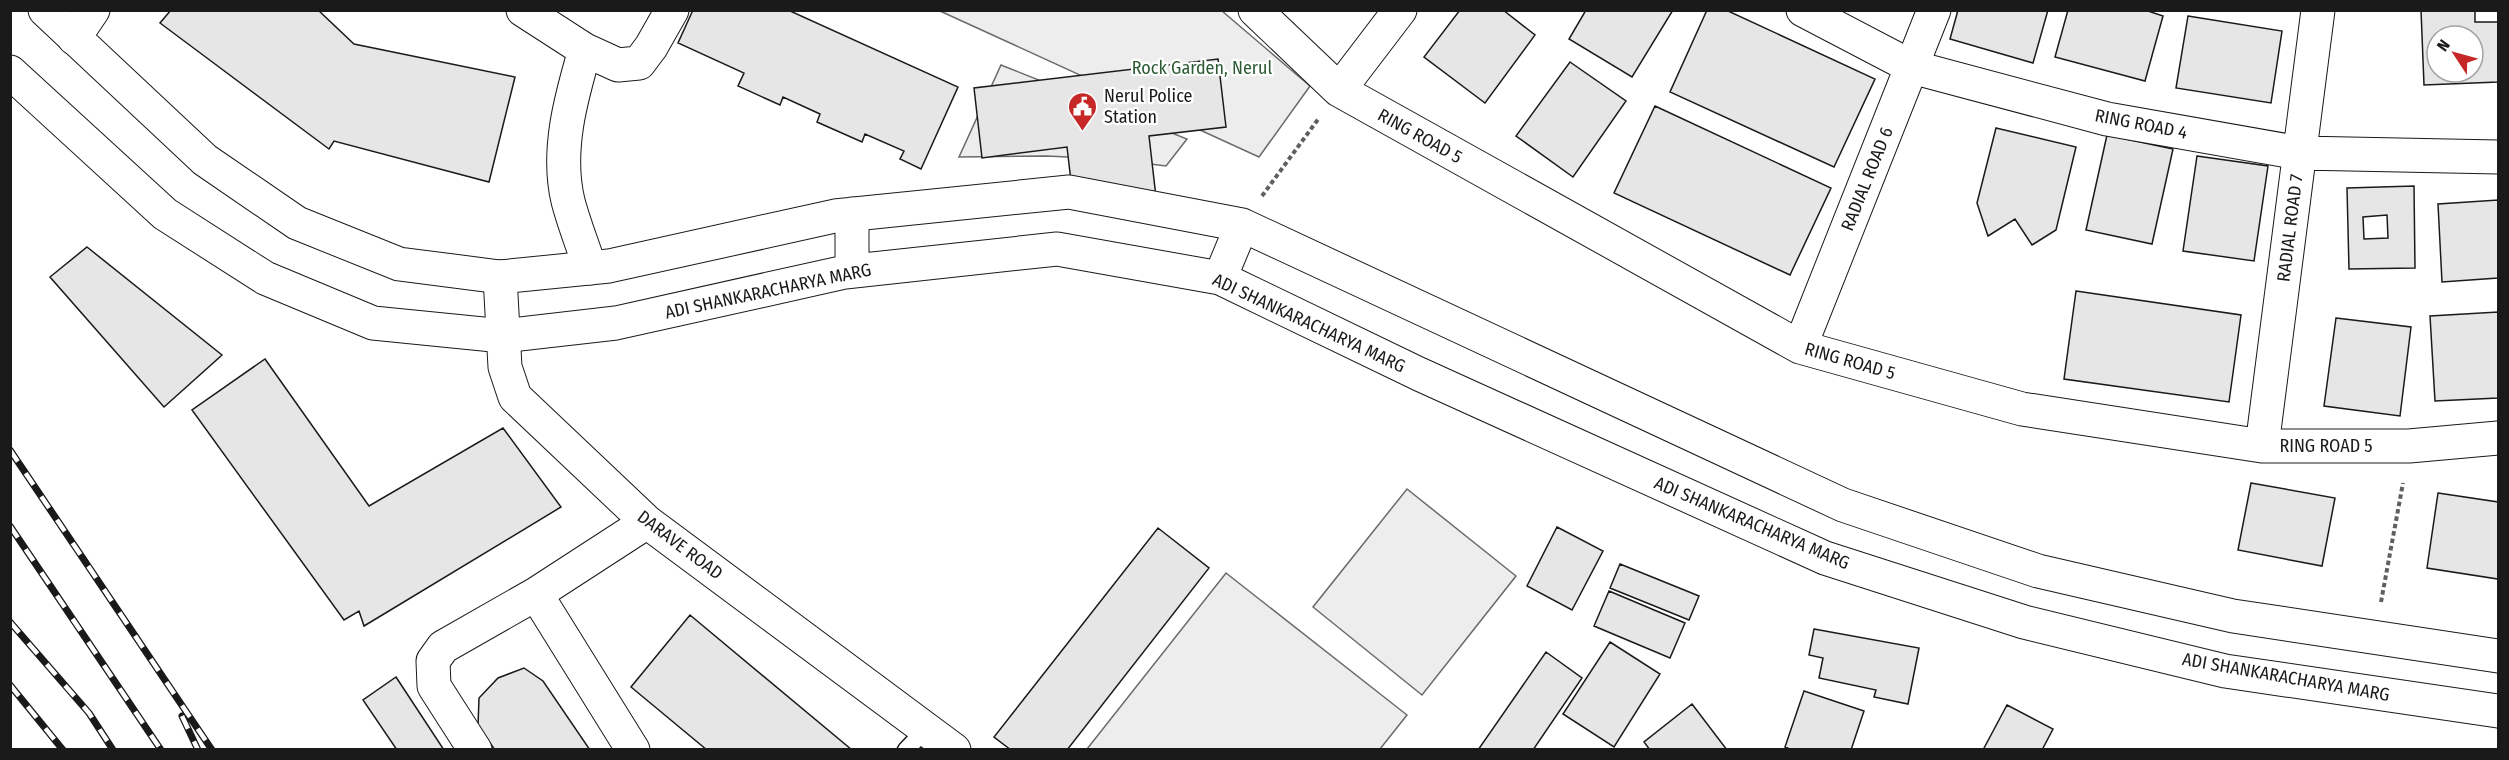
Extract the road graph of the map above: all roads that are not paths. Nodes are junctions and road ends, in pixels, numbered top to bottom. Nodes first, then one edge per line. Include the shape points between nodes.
1 (45, 10) edge
2 (93, 10) edge
3 (523, 10) edge
4 (672, 10) edge
5 (1255, 10) edge
6 (1400, 10) edge
7 (1803, 10) edge
8 (1934, 10) edge
9 (2318, 10) edge
10 (74, 38) junction
11 (585, 50) junction
12 (1911, 67) junction
13 (10, 72) edge
14 (1339, 90) junction
15 (2300, 153) junction
16 (2499, 157) edge
17 (852, 214) junction
18 (1242, 225) junction
19 (590, 268) junction
20 (852, 271) junction
21 (500, 277) junction
22 (1220, 278) junction
23 (503, 336) junction
24 (1800, 347) junction
25 (2499, 438) edge
26 (2262, 446) junction
27 (647, 522) junction
28 (536, 594) junction
29 (2499, 656) edge
30 (2499, 711) edge
31 (917, 739) edge
32 (475, 750) edge
33 (633, 750) edge
34 (954, 750) edge

1 - 10 main road
2 - 10 main road
3 - 11 main road
4 - 11 main road via 639,63 618,65
5 - 14 main road, RING ROAD 5
6 - 14 main road
7 - 12 main road, RING ROAD 4
8 - 12 main road, RADIAL ROAD 6
9 - 15 main road, RADIAL ROAD 7
10 - 21 main road via 205,160 297,224 399,264
11 - 19 main road via 567,117 564,160 568,201
12 - 15 main road, RING ROAD 4 via 2107,119
12 - 24 main road, RADIAL ROAD 6
13 - 23 main road, ADI SHANKARACHARYA MARG via 165,214 265,278 373,323
14 - 24 main road, RING ROAD 5
15 - 16 main road, RING ROAD 4
15 - 26 main road, RADIAL ROAD 7
17 - 18 main road via 1069,192
17 - 19 main road
17 - 20 main road
18 - 22 main road
18 - 29 main road via 1843,505 2038,571 2233,616
19 - 21 main road
20 - 22 main road, ADI SHANKARACHARYA MARG via 1057,249
20 - 23 main road, ADI SHANKARACHARYA MARG via 616,323
21 - 23 main road, DARAVE ROAD
22 - 30 main road, ADI SHANKARACHARYA MARG via 1826,558 2024,622 2225,670
23 - 27 main road, DARAVE ROAD via 505,367 515,397
24 - 26 main road, RING ROAD 5 via 2022,409
25 - 26 main road, RING ROAD 5 via 2409,446
27 - 28 main road
27 - 31 main road, DARAVE ROAD
28 - 32 main road via 443,647 433,662 434,686
28 - 33 main road
31 - 34 main road, DARAVE ROAD

